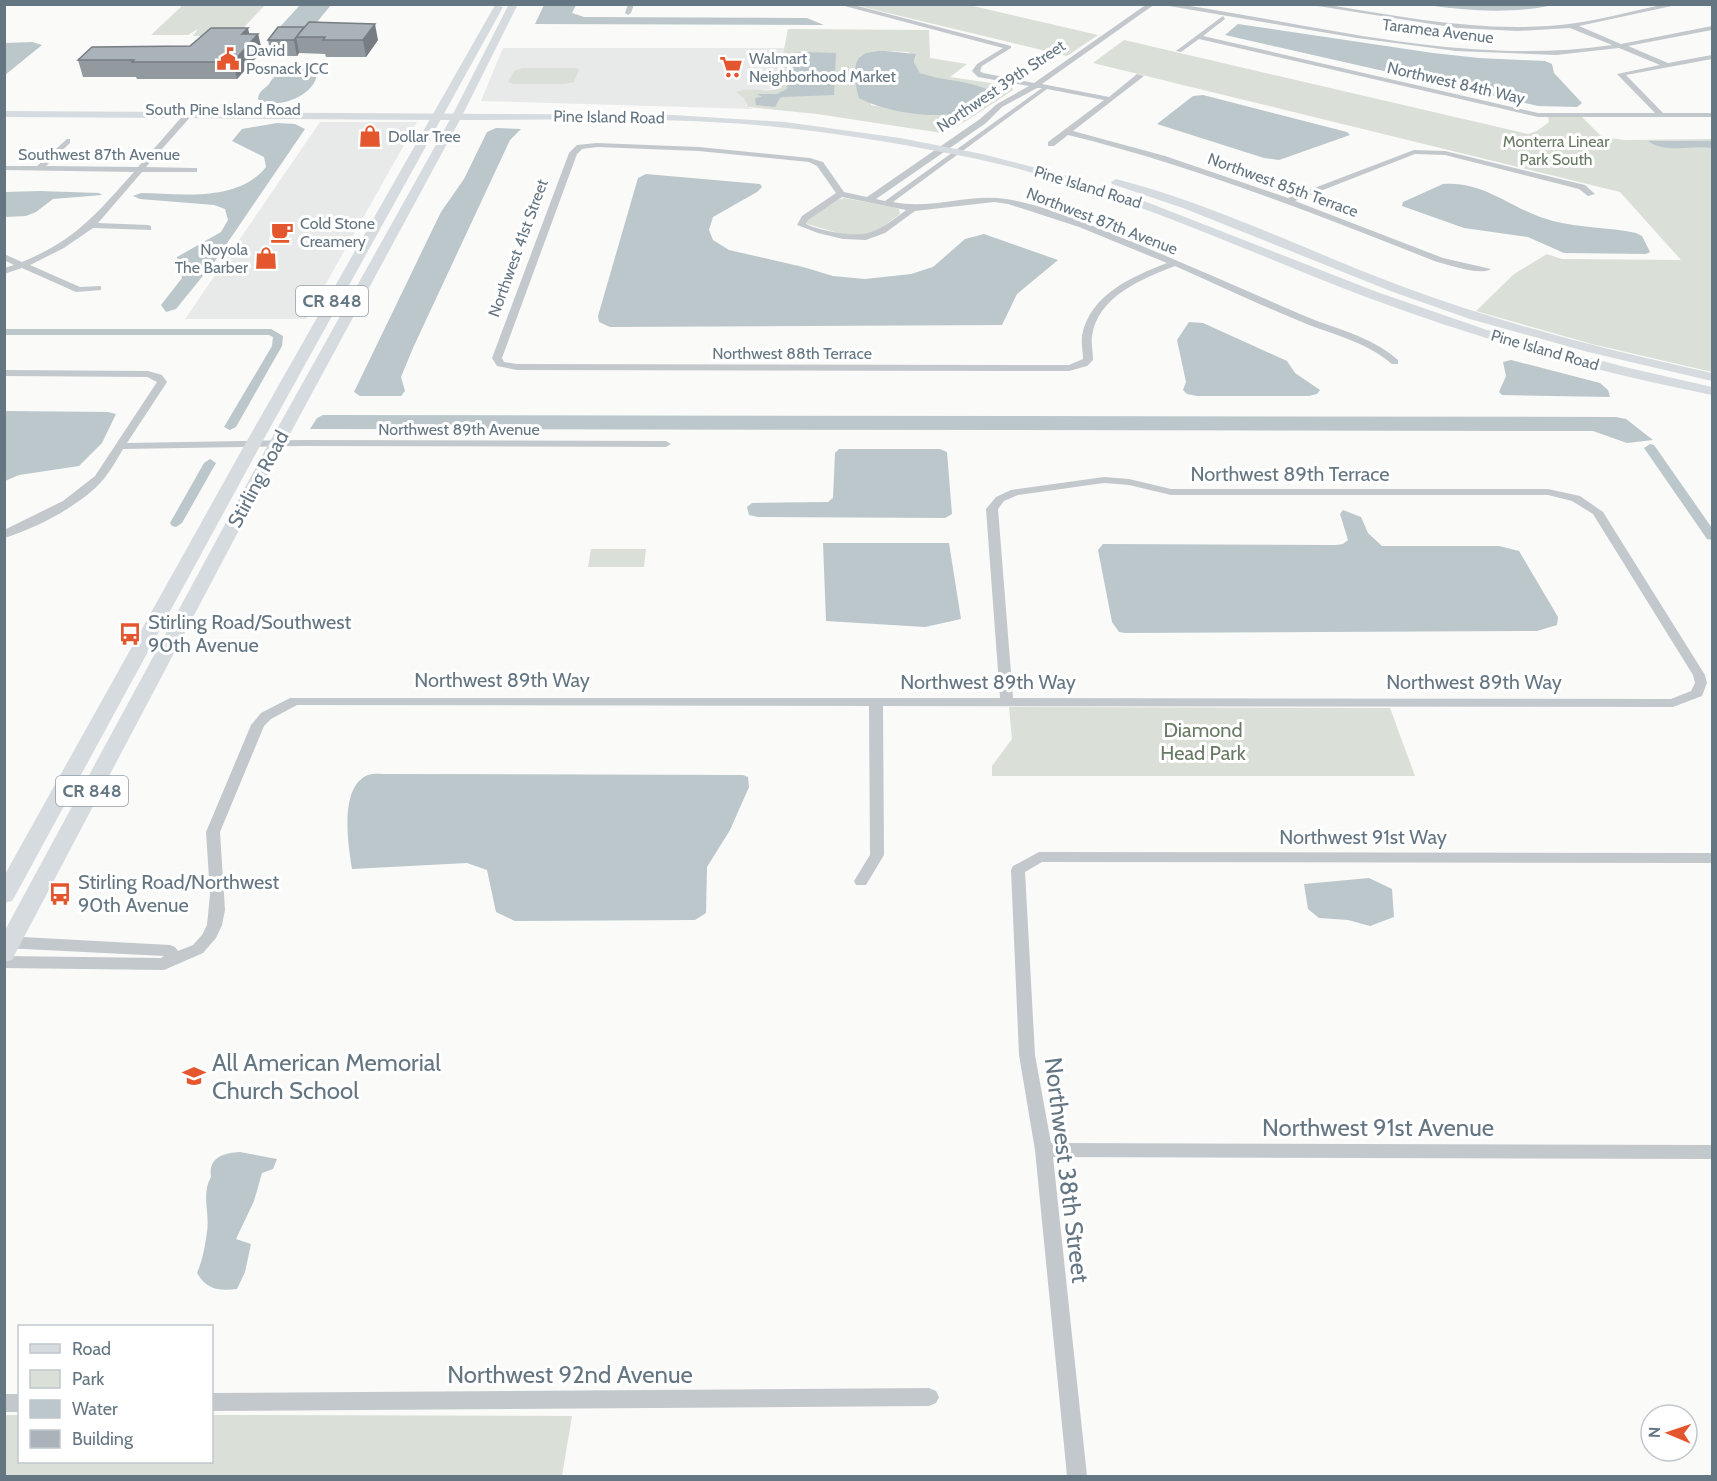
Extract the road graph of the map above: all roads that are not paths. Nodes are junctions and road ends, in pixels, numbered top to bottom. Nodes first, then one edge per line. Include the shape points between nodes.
1 (500, 4) edge
2 (514, 4) edge
3 (632, 4) edge
4 (840, 4) edge
5 (1152, 4) edge
6 (1160, 4) edge
7 (1180, 4) edge
8 (1308, 4) edge
9 (1678, 4) edge
10 (1166, 5) edge
11 (628, 13) dead end
12 (1153, 14) dead end
13 (1223, 18) dead end
14 (1581, 24) junction
15 (1572, 26) junction
16 (1713, 26) edge
17 (484, 32) junction
18 (500, 32) junction
19 (1197, 37) junction
20 (1623, 44) junction
21 (1179, 51) dead end
22 (1091, 57) dead end
23 (1713, 57) edge
24 (1679, 64) junction
25 (1669, 66) junction
26 (1140, 76) dead end
27 (1037, 84) junction
28 (1049, 86) junction
29 (1113, 97) junction
30 (4, 109) edge
31 (439, 113) junction
32 (458, 113) junction
33 (4, 114) edge
34 (189, 114) junction
35 (1661, 115) junction
36 (1713, 115) edge
37 (1067, 132) junction
38 (67, 141) dead end
39 (953, 141) junction
40 (970, 144) junction
41 (1051, 144) dead end
42 (941, 148) junction
43 (960, 152) junction
44 (4, 168) edge
45 (39, 168) junction
46 (141, 168) junction
47 (194, 170) dead end
48 (841, 194) junction
49 (1591, 194) dead end
50 (870, 199) junction
51 (1287, 201) junction
52 (887, 203) junction
53 (913, 209) junction
54 (91, 225) junction
55 (148, 228) dead end
56 (387, 241) junction
57 (366, 242) junction
58 (4, 257) edge
59 (1172, 264) junction
60 (22, 265) junction
61 (1487, 269) dead end
62 (4, 271) edge
63 (98, 288) dead end
64 (1395, 362) dead end
65 (496, 366) joint
66 (4, 373) edge
67 (1713, 377) edge
68 (1713, 391) edge
69 (666, 444) dead end
70 (276, 445) junction
71 (120, 446) junction
72 (252, 446) junction
73 (4, 535) edge
74 (222, 547) junction
75 (196, 551) junction
76 (1697, 693) joint
77 (1007, 700) junction
78 (876, 701) junction
79 (1713, 858) edge
80 (1018, 870) joint
81 (861, 881) dead end
82 (4, 896) edge
83 (6, 950) edge
84 (1044, 1150) junction
85 (1713, 1152) edge
86 (929, 1397) dead end
87 (213, 1402) edge
88 (1077, 1476) edge

1 - 17 main road, Stirling Road / CR 848
2 - 18 main road, Stirling Road / CR 848
3 - 11 street
4 - 27 street via 1009,47 979,65 976,71
5 - 27 street, Northwest 39th Street
6 - 10 street, Taramea Avenue
7 - 20 street, Taramea Avenue via 1449,45 1538,50
8 - 15 street via 1451,26
9 - 14 street
10 - 12 street
10 - 20 street, Taramea Avenue via 1465,50 1557,53
13 - 19 street
14 - 15 street
14 - 20 street
15 - 20 street
16 - 20 street, Taramea Avenue
17 - 18 main road
17 - 31 main road, Stirling Road / CR 848
18 - 32 main road, Stirling Road / CR 848
19 - 21 street
19 - 35 street, Northwest 84th Way via 1533,114
20 - 24 street
20 - 25 street
22 - 28 street, Northwest 39th Street
23 - 24 street
24 - 25 street
25 - 35 street via 1621,74
26 - 29 street
27 - 28 street
27 - 39 street, Northwest 39th Street
28 - 29 street
28 - 40 street, Northwest 39th Street
29 - 37 street
30 - 31 main road, South Pine Island Road
31 - 32 main road, Pine Island Road
31 - 34 main road, South Pine Island Road
31 - 57 main road, Stirling Road / CR 848
32 - 39 main road, Pine Island Road via 725,113 849,124
32 - 42 main road, Pine Island Road via 722,120 826,130
32 - 56 main road, Stirling Road / CR 848
33 - 34 main road, South Pine Island Road
34 - 46 street
35 - 36 street, Northwest 84th Way
37 - 41 street
37 - 51 street, Northwest 85th Terrace via 1168,160
38 - 45 street
39 - 40 main road, Pine Island Road
39 - 42 street, Northwest 39th Street
40 - 43 street, Northwest 39th Street
40 - 67 main road, Pine Island Road via 1144,190 1399,290 1505,325
42 - 43 main road, Pine Island Road
42 - 50 street, Northwest 39th Street
43 - 52 street, Northwest 39th Street
43 - 68 main road, Pine Island Road via 1122,196 1373,295 1482,333
44 - 45 street, Southwest 87th Avenue
45 - 46 street, Southwest 87th Avenue
46 - 47 street, Southwest 87th Avenue
46 - 54 street
48 - 50 street, Northwest 87th Avenue
48 - 53 street via 797,225 867,241
48 - 65 street, Northwest 41st Street via 820,164 810,160 699,148 578,146
49 - 51 street via 1582,187 1423,151
50 - 52 street, Northwest 87th Avenue
51 - 61 street, Northwest 85th Terrace via 1440,260
52 - 53 street, Northwest 87th Avenue
53 - 59 street, Northwest 87th Avenue via 997,200 1014,203
54 - 55 street
54 - 60 street via 68,243
56 - 57 main road
56 - 70 main road, Stirling Road / CR 848
57 - 72 main road, Stirling Road / CR 848
58 - 60 street
59 - 64 street, Northwest 87th Avenue via 1384,350
59 - 65 street, Northwest 88th Terrace via 1131,282 1102,305 1088,330 1087,366
60 - 62 street
60 - 63 street via 79,290
66 - 71 street via 140,374 160,379 159,390
69 - 70 street, Northwest 89th Avenue
70 - 72 street, Northwest 89th Avenue
70 - 74 main road, Stirling Road / CR 848
71 - 72 street, Northwest 89th Avenue
71 - 73 street via 99,478 79,496
72 - 75 main road, Stirling Road / CR 848
74 - 75 main road
74 - 83 main road, Stirling Road / CR 848
75 - 82 main road, Stirling Road / CR 848
76 - 77 street, Northwest 89th Way via 1673,702
76 - 77 street, Northwest 89th Terrace via 1699,675 1597,512 1576,498 1548,492 1171,492 1112,480 1020,491 993,506
77 - 78 street, Northwest 89th Way
78 - 81 street via 877,855
78 - 83 street, Northwest 89th Way via 296,701 278,708 258,725 213,832 219,887 217,914 210,935 196,950 173,957 165,964
79 - 80 street, Northwest 91st Way via 1039,857
80 - 84 street, Northwest 38th Street via 1027,1055
84 - 85 street, Northwest 91st Avenue
84 - 88 street, Northwest 38th Street
86 - 87 street, Northwest 92nd Avenue

